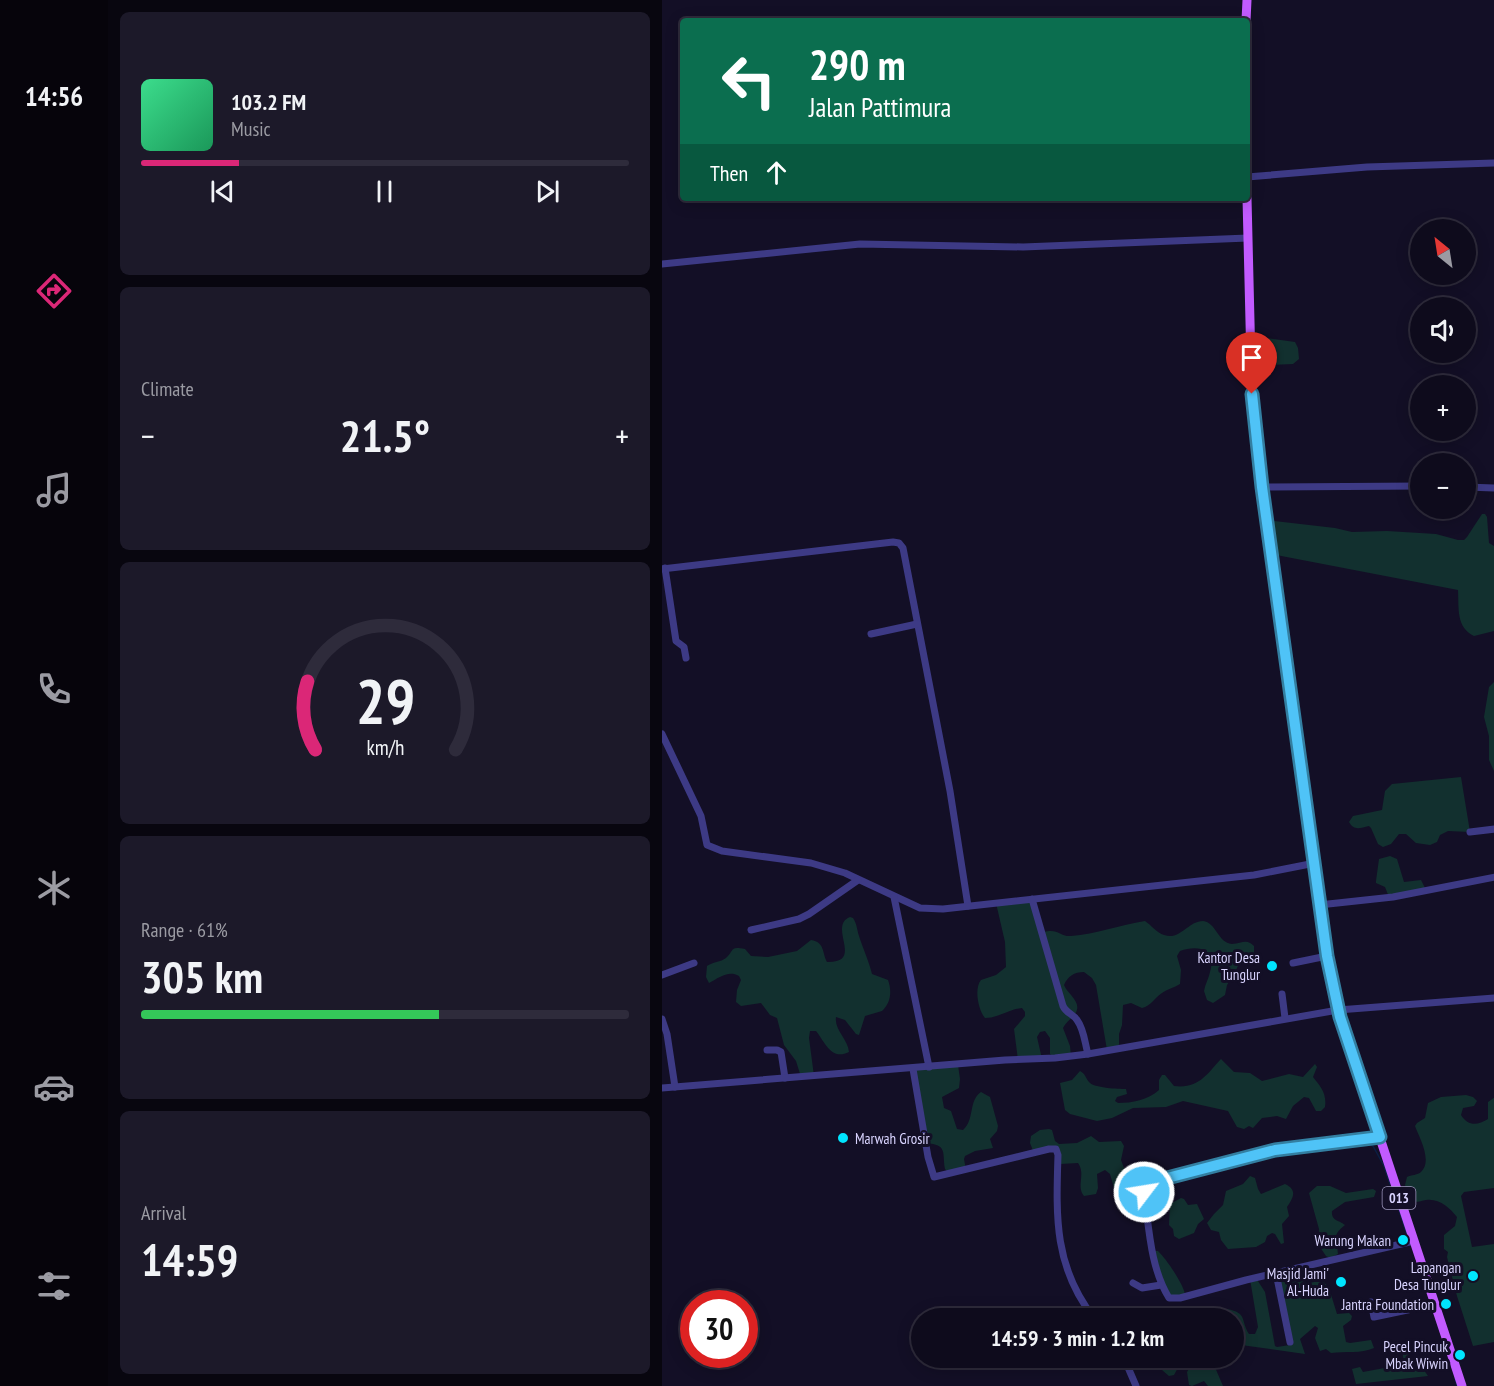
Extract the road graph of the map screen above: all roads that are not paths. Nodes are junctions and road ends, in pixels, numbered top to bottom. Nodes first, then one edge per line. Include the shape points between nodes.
1 (1247, 0) edge
2 (1246, 18) edge
3 (1494, 163) edge
4 (1250, 177) edge
5 (1247, 201) edge
6 (1248, 238) junction
7 (662, 264) edge
8 (1410, 486) edge
9 (1262, 487) junction
10 (1476, 487) edge
11 (1494, 488) edge
12 (664, 569) edge
13 (917, 624) junction
14 (871, 634) dead end
15 (686, 658) dead end
16 (662, 734) edge
17 (1494, 830) edge
18 (1470, 832) dead end
19 (1315, 863) junction
20 (1494, 877) edge
21 (858, 880) junction
22 (894, 897) junction
23 (1032, 898) junction
24 (968, 906) junction
25 (1319, 906) junction
26 (751, 930) dead end
27 (1327, 956) junction
28 (694, 963) dead end
29 (1293, 963) dead end
30 (662, 975) edge
31 (1282, 994) dead end
32 (1494, 998) edge
33 (1338, 1010) junction
34 (1285, 1018) junction
35 (662, 1019) edge
36 (767, 1050) dead end
37 (1088, 1054) junction
38 (929, 1067) junction
39 (913, 1069) junction
40 (785, 1078) junction
41 (675, 1087) junction
42 (662, 1088) edge
43 (1380, 1137) junction
44 (1411, 1241) junction
45 (1276, 1273) junction
46 (1133, 1283) dead end
47 (1162, 1285) junction
48 (1371, 1302) dead end
49 (1432, 1305) junction
50 (1087, 1308) edge
51 (1289, 1342) dead end
52 (1128, 1368) edge
53 (1136, 1386) edge
54 (1462, 1386) edge

1 - 2 main road
3 - 4 street via 1367,167
5 - 6 main road, 013
6 - 7 street via 1023,247 860,244
6 - 9 main road, 013 via 1252,404
8 - 9 street
9 - 19 main road, 013
10 - 11 street
12 - 13 street via 899,543
12 - 15 street via 677,641 684,647
13 - 14 street
13 - 24 street
16 - 21 street via 701,816 707,845 811,863
17 - 18 street
19 - 23 street via 1254,875
19 - 25 main road, 013
20 - 25 street via 1393,897
21 - 22 street
21 - 26 street via 799,919
22 - 24 street via 928,910
22 - 38 street
23 - 24 street
23 - 37 street via 1063,1006 1077,1018
25 - 27 main road, 013
27 - 29 street
27 - 33 main road, 013
28 - 30 street
31 - 34 street
32 - 33 street
33 - 34 street
33 - 43 main road, 013
34 - 37 street
35 - 41 street
36 - 40 street via 781,1052
37 - 38 street
38 - 39 street
39 - 40 street
39 - 50 street via 934,1177 1056,1149 1056,1215 1063,1255 1074,1290
40 - 41 street
41 - 42 street
43 - 44 main road, 013
43 - 47 street via 1275,1150 1148,1183 1144,1192
44 - 45 street
44 - 49 main road, 013
45 - 47 street via 1172,1299
45 - 51 street
46 - 47 street via 1142,1288
48 - 49 street via 1374,1317
49 - 54 main road, 013
52 - 53 street

